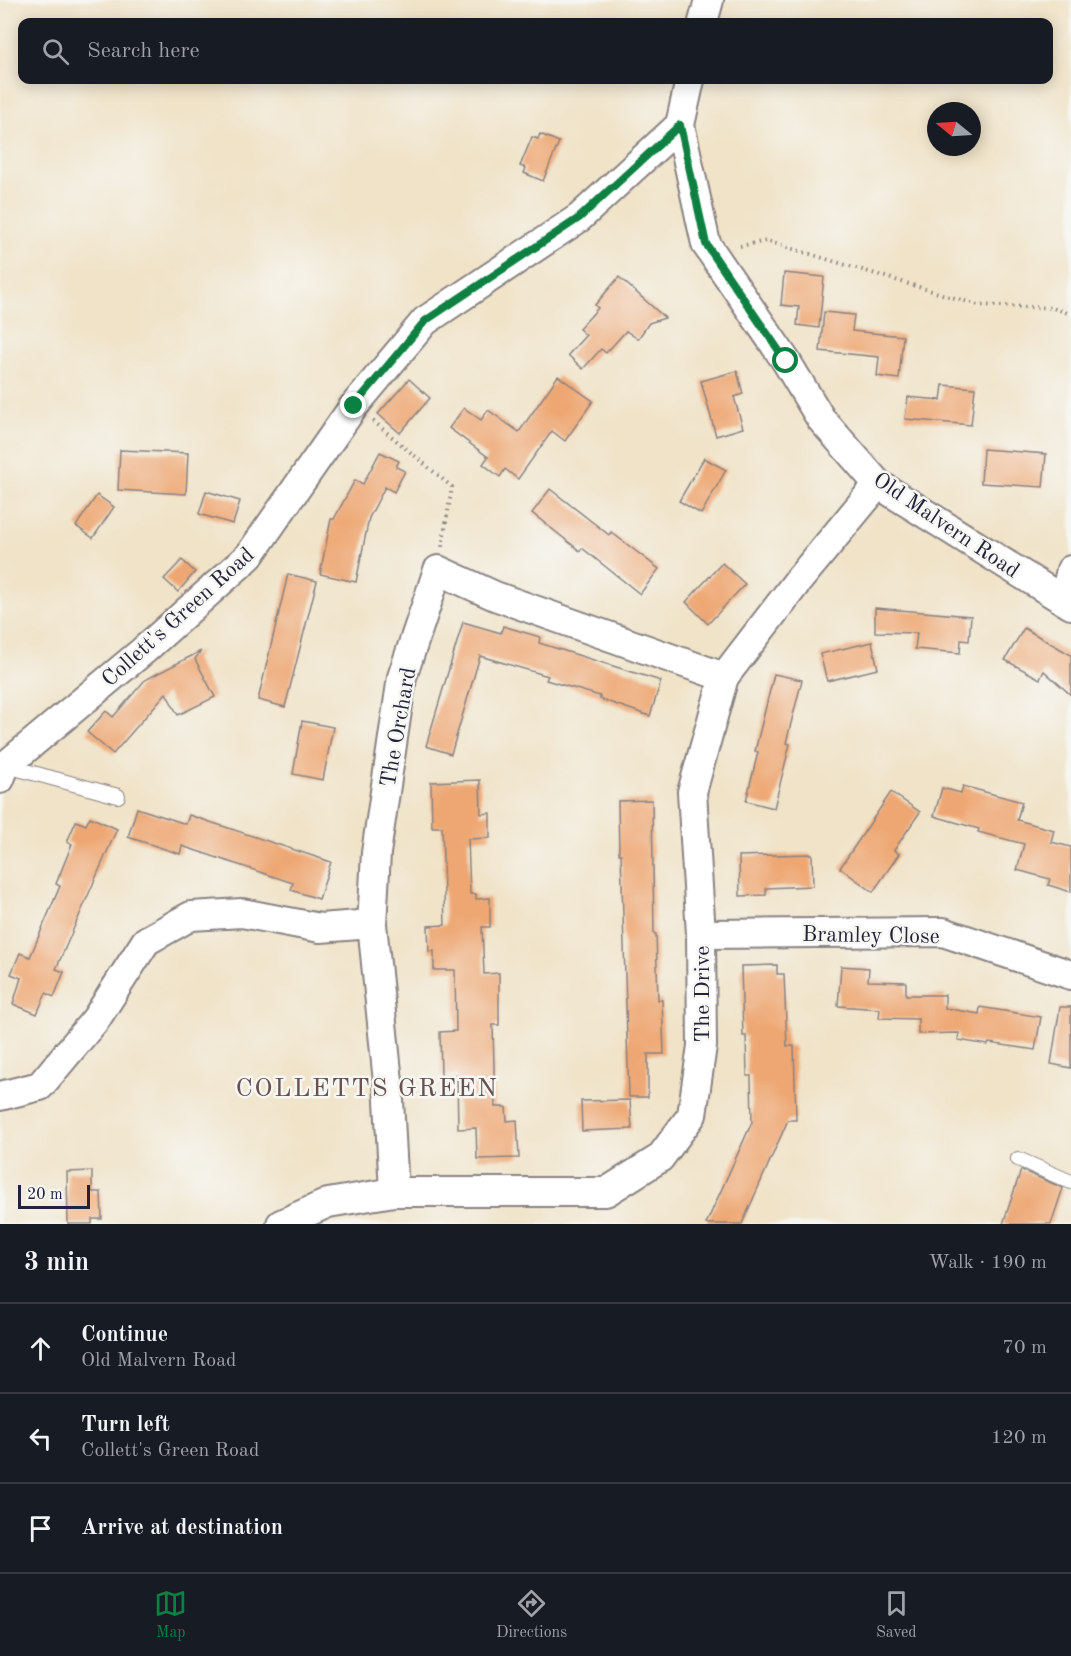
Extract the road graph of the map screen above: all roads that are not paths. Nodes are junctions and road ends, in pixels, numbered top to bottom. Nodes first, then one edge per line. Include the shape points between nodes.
1 (709, 0) edge
2 (705, 18) edge
3 (689, 84) edge
4 (680, 125) junction
5 (878, 484) junction
6 (1071, 570) edge
7 (1067, 602) edge
8 (724, 676) junction
9 (3, 772) edge
10 (118, 796) dead end
11 (372, 924) junction
12 (701, 934) junction
13 (1071, 975) edge
14 (0, 1096) edge
15 (1018, 1159) dead end
16 (1071, 1182) edge
17 (394, 1192) junction
18 (281, 1224) edge

1 - 2 street
3 - 4 street, Old Malvern Road
4 - 5 street, Old Malvern Road via 706,244 821,419
4 - 9 street, Collett's Green Road via 579,218 425,321 354,406 249,556
5 - 7 street, Old Malvern Road
5 - 8 street, The Drive
6 - 7 street
8 - 11 street, The Orchard via 495,596 438,570 402,677 376,854
8 - 12 street, The Drive via 692,792
9 - 10 lane
11 - 14 street via 320,928 242,913 190,915 146,941 96,1019 40,1086
11 - 17 street, The Orchard via 388,1082
12 - 13 street, Bramley Close via 943,932
12 - 17 street, The Drive via 702,1046 692,1115 660,1158 606,1192
15 - 16 lane
17 - 18 street, The Drive via 328,1203

